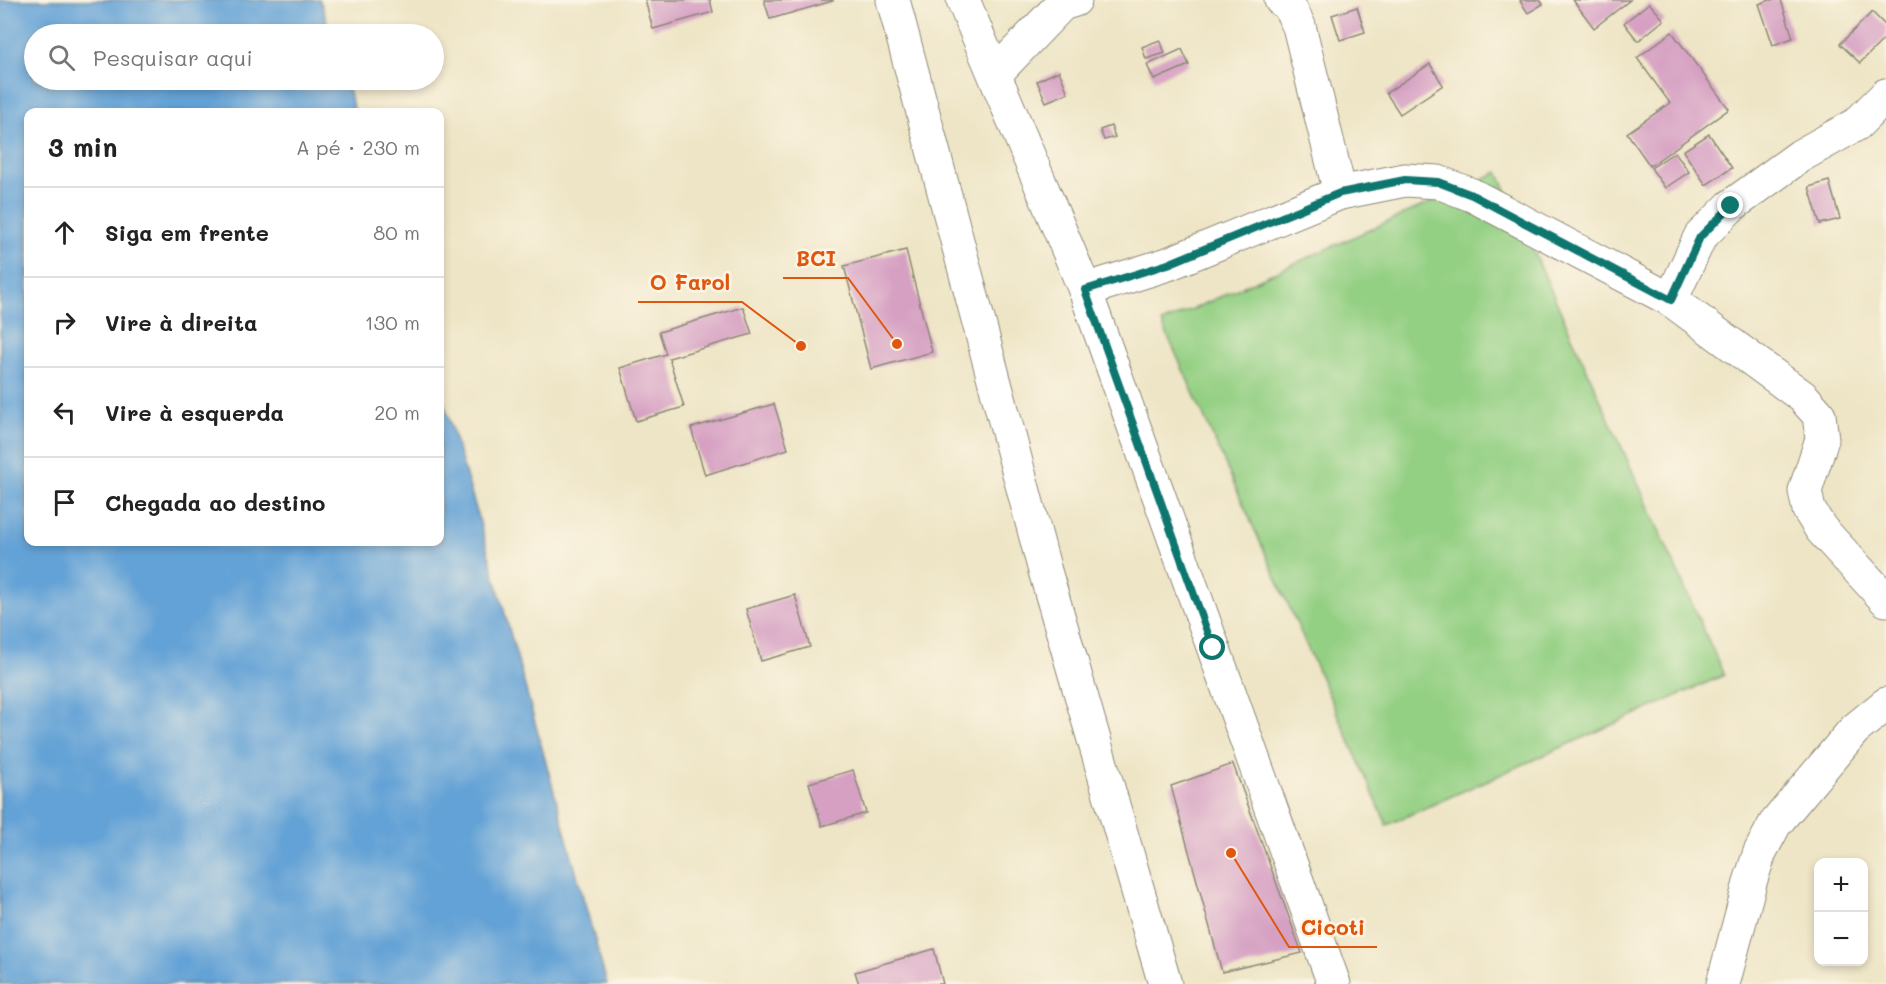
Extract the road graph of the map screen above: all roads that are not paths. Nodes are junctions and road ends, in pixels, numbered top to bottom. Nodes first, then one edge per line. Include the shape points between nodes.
1 (893, 0) edge
2 (963, 0) edge
3 (1281, 0) edge
4 (1063, 1) edge
5 (995, 74) junction
6 (1886, 95) edge
7 (1340, 193) junction
8 (1085, 290) junction
9 (1671, 300) junction
10 (1886, 600) edge
11 (1886, 704) edge
12 (1165, 984) edge
13 (1334, 984) edge
14 (1723, 984) edge

1 - 12 street via 1042,560
2 - 5 street
3 - 7 street via 1288,4 1299,27
4 - 5 street
5 - 8 street
6 - 9 street via 1857,124 1800,156 1731,206 1700,237
7 - 8 street via 1168,264
7 - 9 street via 1405,180 1438,182 1472,195
8 - 13 street
9 - 10 street via 1803,397 1819,415 1822,439 1805,491 1809,510 1821,529
11 - 14 street via 1854,730 1775,824 1751,879

